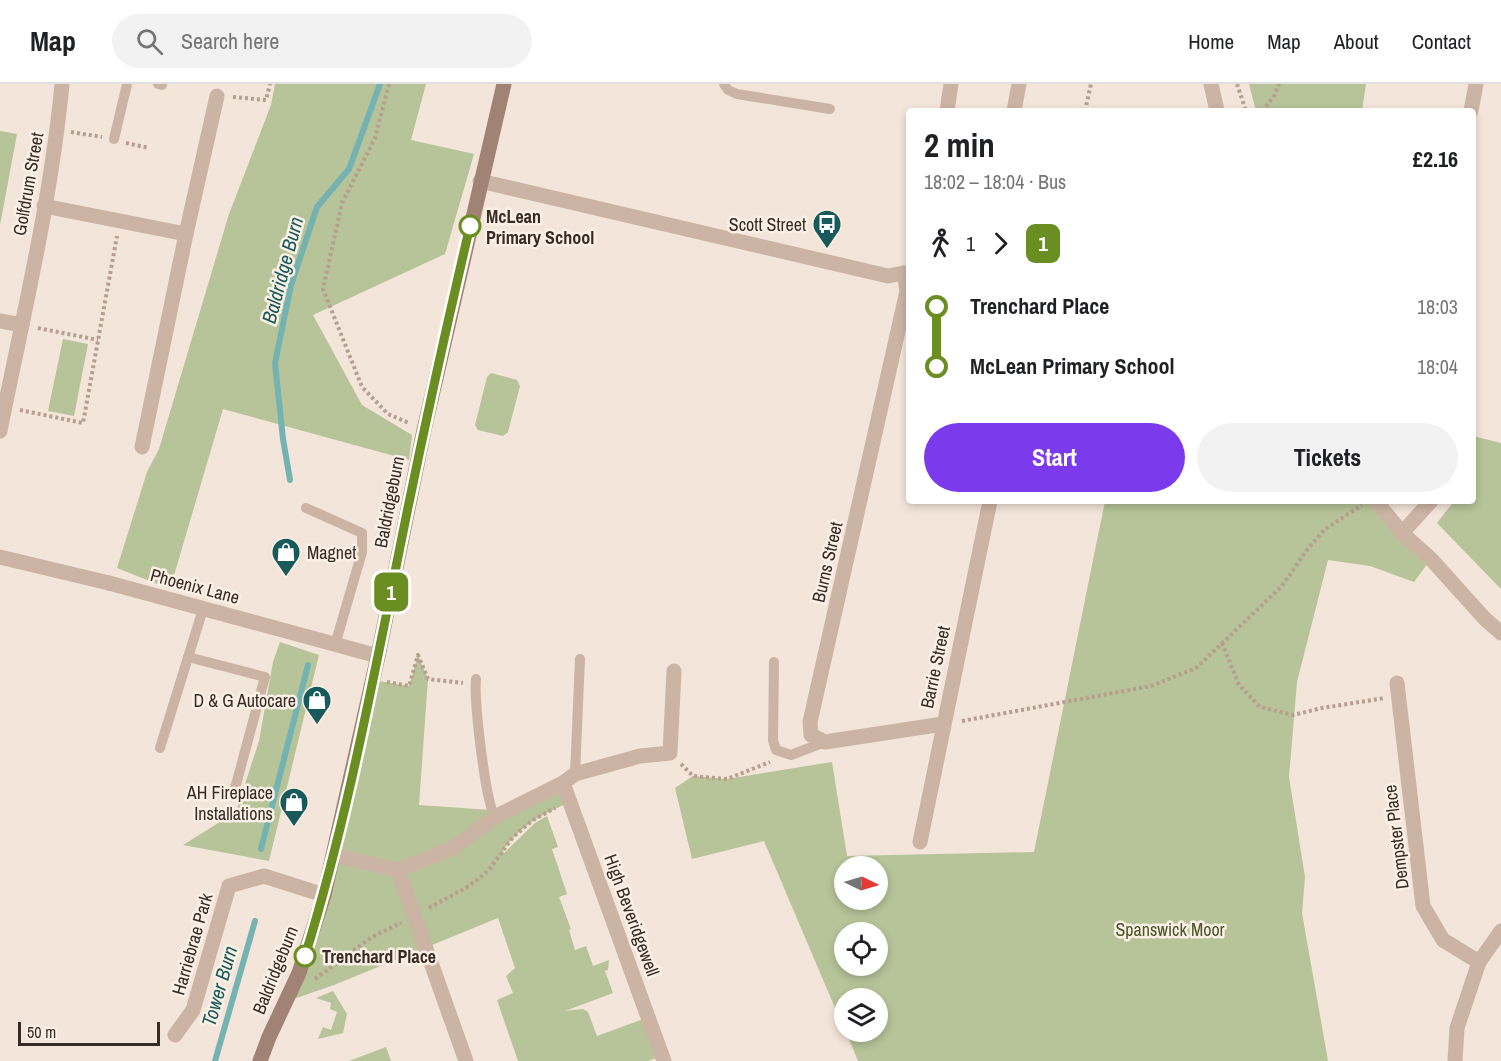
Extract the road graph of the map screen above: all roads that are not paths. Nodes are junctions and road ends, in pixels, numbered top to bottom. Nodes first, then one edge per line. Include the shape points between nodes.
1 (62, 84) edge
2 (127, 84) edge
3 (504, 84) edge
4 (724, 84) edge
5 (951, 84) edge
6 (1019, 84) edge
7 (1211, 84) edge
8 (1476, 84) edge
9 (217, 96) road end
10 (947, 108) edge
11 (1015, 108) edge
12 (1216, 108) edge
13 (1472, 108) edge
14 (830, 109) dead end
15 (114, 139) dead end
16 (480, 181) junction
17 (44, 206) junction
18 (186, 234) junction
19 (906, 270) edge
20 (906, 295) edge
21 (0, 321) edge
22 (22, 325) junction
23 (0, 431) edge
24 (142, 447) dead end
25 (989, 504) edge
26 (1378, 504) edge
27 (1428, 504) edge
28 (306, 508) dead end
29 (1402, 533) junction
30 (0, 557) edge
31 (203, 609) junction
32 (1501, 633) edge
33 (335, 645) junction
34 (378, 656) junction
35 (188, 657) junction
36 (580, 659) dead end
37 (774, 662) dead end
38 (674, 671) dead end
39 (476, 681) road end
40 (1398, 689) road end
41 (943, 724) junction
42 (825, 742) junction
43 (160, 748) dead end
44 (569, 779) junction
45 (234, 792) dead end
46 (495, 817) junction
47 (920, 842) dead end
48 (333, 855) junction
49 (398, 870) junction
50 (324, 895) junction
51 (1501, 931) edge
52 (1479, 962) junction
53 (175, 1035) dead end
54 (260, 1061) edge
55 (466, 1061) edge
56 (664, 1061) edge
57 (1455, 1061) edge

1 - 17 street, Golfdrum Street
2 - 15 lane
3 - 16 main road, Baldridgeburn
4 - 14 lane via 737,94
5 - 10 street
6 - 11 street
7 - 12 street
8 - 13 street
9 - 18 street
16 - 19 street via 888,276
16 - 34 main road, Baldridgeburn
17 - 18 street
17 - 22 street, Golfdrum Street
18 - 24 street
20 - 42 street, Burns Street via 810,722 811,735
21 - 22 street
22 - 23 street, Golfdrum Street
25 - 41 street, Barrie Street
26 - 29 street
27 - 29 street
28 - 33 lane via 362,533 362,552
29 - 32 street
30 - 31 street, Phoenix Lane
31 - 33 street, Phoenix Lane
31 - 35 lane
33 - 34 street, Phoenix Lane
34 - 48 main road, Baldridgeburn
35 - 43 lane
35 - 45 lane via 265,677
36 - 44 lane
37 - 42 lane via 776,750 791,755
38 - 44 street via 670,753 640,756
39 - 46 lane via 484,773
40 - 52 street, Dempster Place via 1423,906 1443,940
41 - 42 street
41 - 47 street, Barrie Street
44 - 46 street
44 - 56 street, High Beveridgewell
46 - 49 street via 453,848
48 - 49 street
48 - 50 main road, Baldridgeburn
49 - 55 street
50 - 53 street, Harriebrae Park via 264,876 229,886 193,1010
50 - 54 main road, Baldridgeburn via 299,973
51 - 52 street
52 - 57 street via 1457,1028

